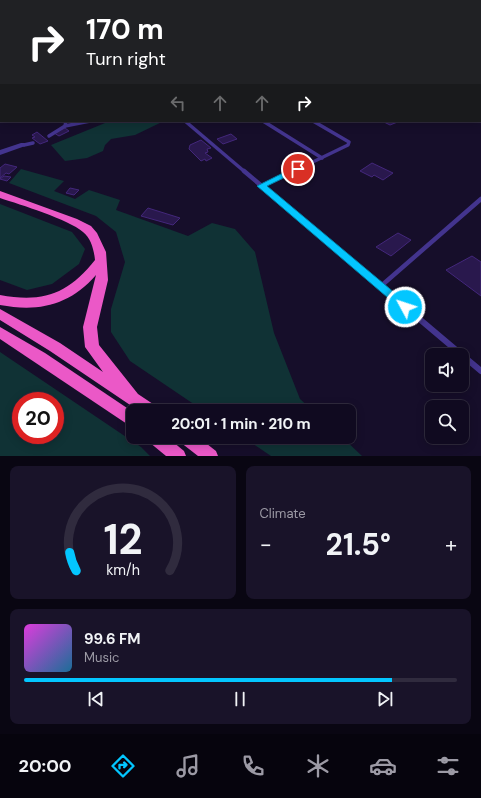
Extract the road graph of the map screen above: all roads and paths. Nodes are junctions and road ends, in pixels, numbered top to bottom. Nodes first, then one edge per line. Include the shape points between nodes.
1 (66, 122) edge
2 (85, 122) edge
3 (186, 122) edge
4 (265, 122) edge
5 (315, 122) edge
6 (65, 126) junction
7 (49, 136) dead end
8 (33, 143) dead end
9 (24, 145) joint
10 (0, 152) edge
11 (322, 158) junction
12 (262, 186) junction
13 (0, 194) edge
14 (481, 199) edge
15 (100, 261) junction
16 (381, 286) junction
17 (0, 300) edge
18 (0, 314) edge
19 (0, 332) edge
20 (454, 348) edge
21 (469, 361) edge
22 (481, 371) edge
23 (132, 397) junction
24 (142, 404) edge
25 (126, 416) edge
26 (163, 444) edge
27 (195, 444) edge
28 (178, 456) edge
29 (210, 456) edge

1 - 6 lane
2 - 6 lane
3 - 12 lane
4 - 11 lane
5 - 11 lane via 348,142 348,145
6 - 7 lane
8 - 9 lane
9 - 10 street
11 - 12 lane
12 - 16 lane
13 - 15 highway via 73,221 86,229 98,247
14 - 16 lane
15 - 17 highway via 78,288 65,295 32,304
15 - 23 highway via 102,280 90,327 92,347
16 - 20 lane
18 - 23 highway
19 - 25 highway
21 - 22 lane
23 - 24 highway
26 - 28 highway
27 - 29 highway

